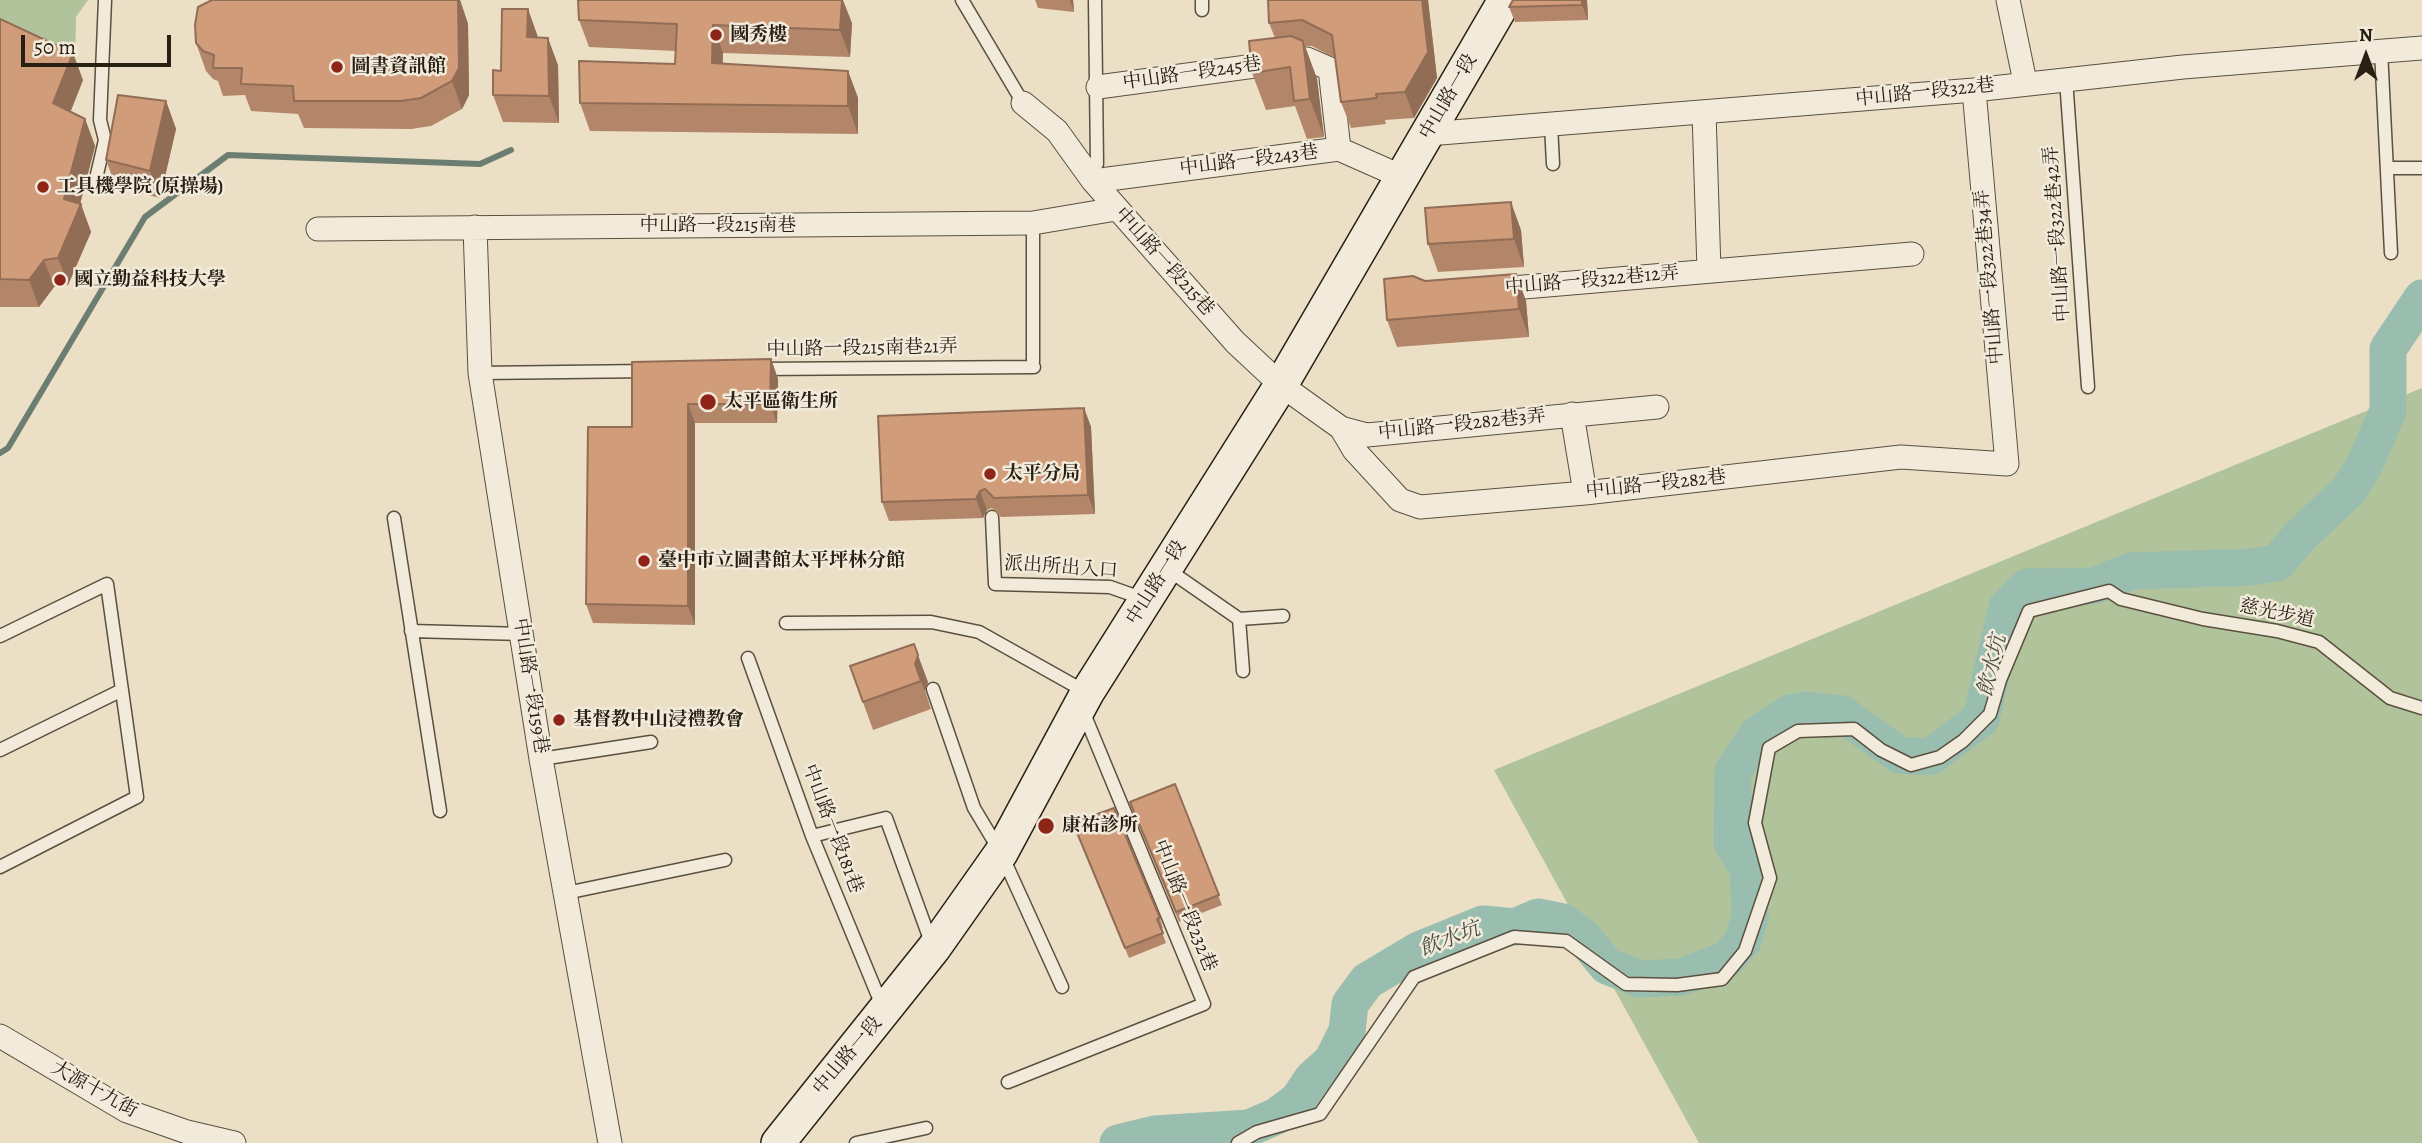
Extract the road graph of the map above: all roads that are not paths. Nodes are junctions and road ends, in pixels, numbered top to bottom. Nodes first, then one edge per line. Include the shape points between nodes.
1 (105, 0) edge
2 (962, 0) edge
3 (1095, 0) edge
4 (1505, 0) edge
5 (2008, 0) edge
6 (2422, 48) edge
7 (2381, 50) junction
8 (2066, 79) junction
9 (2025, 82) junction
10 (1098, 87) junction
11 (1974, 90) junction
12 (1023, 103) joint
13 (1704, 112) junction
14 (1551, 125) junction
15 (1429, 134) junction
16 (1339, 149) junction
17 (1553, 164) dead end
18 (2388, 168) junction
19 (2422, 168) edge
20 (1401, 176) junction
21 (1090, 178) junction
22 (94, 187) dead end
23 (1116, 209) junction
24 (1033, 223) junction
25 (475, 227) junction
26 (318, 229) dead end
27 (2391, 253) dead end
28 (1912, 254) dead end
29 (1709, 271) junction
30 (1461, 293) edge
31 (747, 369) edge
32 (663, 370) edge
33 (480, 373) junction
34 (1281, 385) junction
35 (2088, 387) dead end
36 (1657, 407) dead end
37 (1572, 414) junction
38 (1340, 428) junction
39 (2007, 464) joint
40 (1585, 493) junction
41 (992, 517) edge
42 (394, 518) dead end
43 (1167, 568) junction
44 (1147, 600) junction
45 (1283, 616) dead end
46 (1239, 619) junction
47 (786, 623) dead end
48 (411, 631) junction
49 (523, 634) junction
50 (0, 636) edge
51 (748, 659) dead end
52 (1243, 671) dead end
53 (933, 689) dead end
54 (122, 690) junction
55 (1084, 700) junction
56 (2422, 708) edge
57 (651, 742) dead end
58 (0, 750) edge
59 (541, 759) junction
60 (440, 811) dead end
61 (812, 836) junction
62 (1001, 853) junction
63 (725, 860) dead end
64 (0, 867) edge
65 (566, 893) junction
66 (933, 948) junction
67 (1062, 988) dead end
68 (885, 1011) junction
69 (0, 1036) edge
70 (1008, 1082) dead end
71 (926, 1129) dead end
72 (234, 1143) edge
73 (610, 1143) edge
74 (778, 1143) edge
75 (856, 1143) edge
76 (1237, 1143) edge

1 - 22 lane via 100,120 105,140
2 - 12 lane
3 - 10 lane
4 - 15 main road, 中山路一段
5 - 9 street
6 - 7 street, 中山路一段322巷
7 - 8 street, 中山路一段322巷
7 - 18 lane
8 - 9 street, 中山路一段322巷
8 - 35 lane, 中山路一段322巷42弄
9 - 11 street, 中山路一段322巷
10 - 16 street, 中山路一段245巷 via 1307,59 1330,69
10 - 21 lane via 1097,164
11 - 13 street, 中山路一段322巷
11 - 39 street, 中山路一段322巷34弄
12 - 21 street, 中山路一段215巷 via 1057,131
13 - 14 street, 中山路一段322巷
13 - 29 street
14 - 15 street, 中山路一段322巷
14 - 17 lane
15 - 20 main road, 中山路一段
16 - 20 street, 中山路一段243巷
16 - 21 street, 中山路一段243巷
18 - 19 lane
18 - 27 lane
20 - 34 main road, 中山路一段
21 - 23 street, 中山路一段215巷
23 - 24 street, 中山路一段215南巷
23 - 34 street, 中山路一段215巷 via 1235,342
24 - 25 street, 中山路一段215南巷
24 - 31 lane, 中山路一段215南巷21弄 via 1034,365
25 - 26 street, 中山路一段215南巷
25 - 33 street, 中山路一段159巷
28 - 29 street, 中山路一段322巷12弄
29 - 30 street, 中山路一段322巷12弄
32 - 33 lane
33 - 49 street, 中山路一段159巷
34 - 38 street, 中山路一段282巷3弄
34 - 43 main road, 中山路一段
36 - 37 street, 中山路一段282巷3弄
37 - 38 street, 中山路一段282巷3弄 via 1367,435
37 - 40 street
38 - 40 street, 中山路一段282巷 via 1400,500 1420,507
39 - 40 street, 中山路一段282巷 via 1901,457
41 - 44 lane, 派出所出入口 via 995,584 1110,587
42 - 48 lane
43 - 44 main road, 中山路一段
43 - 46 lane
44 - 55 main road, 中山路一段
45 - 46 lane
46 - 52 lane
47 - 55 lane via 931,622 979,632
48 - 49 lane
48 - 60 lane
49 - 59 street, 中山路一段159巷
50 - 54 lane via 107,584
51 - 61 lane, 中山路一段181巷
53 - 62 lane via 974,808
54 - 58 lane
54 - 64 lane via 137,797
55 - 62 main road, 中山路一段
55 - 70 lane, 中山路一段232巷 via 1204,1004
56 - 76 lane, 慈光步道 via 2390,698 2319,642 2277,631 2203,619 2121,599 2109,591 2029,611 1990,714 1940,757 1911,765 1854,729 1798,731 1769,748 1755,823 1770,878 1745,951 1722,979 1677,985 1626,984 1566,941 1514,937 1414,977 1320,1114 1257,1132
57 - 59 lane
59 - 65 street, 中山路一段159巷
61 - 66 lane via 886,818
61 - 68 lane, 中山路一段181巷
62 - 66 main road, 中山路一段
62 - 67 lane
63 - 65 lane
65 - 73 street, 中山路一段159巷
66 - 68 main road, 中山路一段
68 - 74 main road, 中山路一段
69 - 72 street, 大源十九街 via 127,1111
71 - 75 lane

